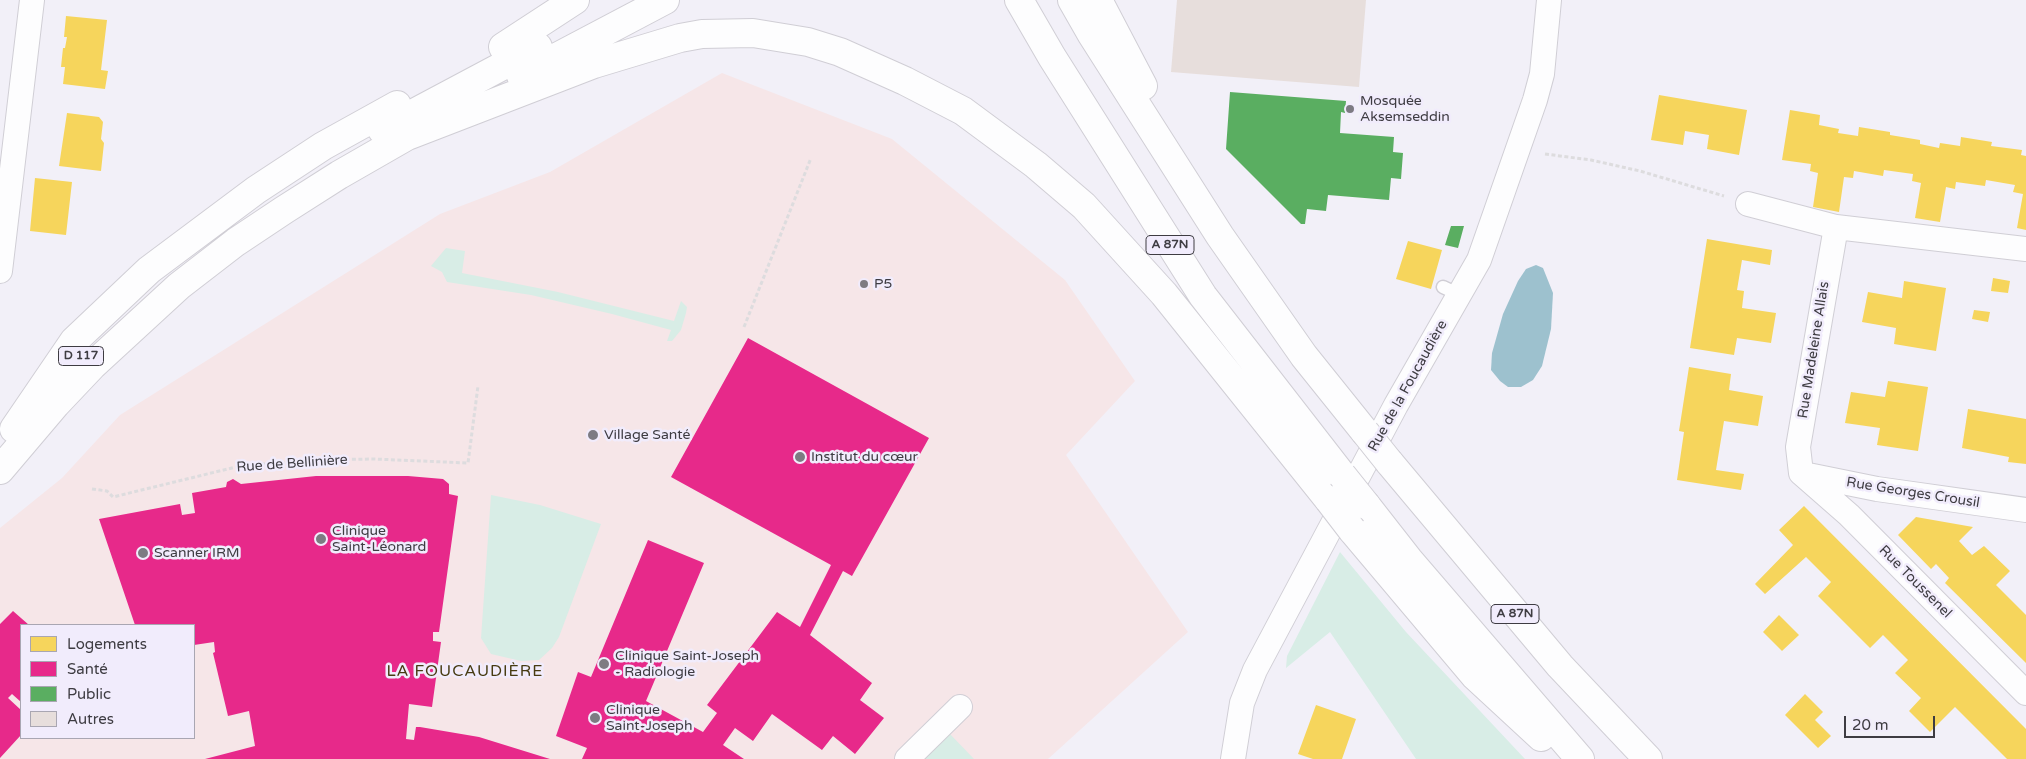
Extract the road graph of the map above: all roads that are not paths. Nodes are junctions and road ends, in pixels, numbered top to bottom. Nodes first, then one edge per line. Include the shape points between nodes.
1 (32, 0) edge
2 (575, 0) edge
3 (628, 0) edge
4 (666, 0) edge
5 (1019, 0) edge
6 (1072, 0) edge
7 (1098, 0) edge
8 (1549, 0) edge
9 (397, 140) junction
10 (1748, 204) road end
11 (1836, 228) junction
12 (1220, 236) junction
13 (2026, 249) edge
14 (0, 271) edge
15 (174, 280) junction
16 (7, 437) edge
17 (0, 470) edge
18 (1801, 473) junction
19 (2026, 510) edge
20 (2026, 693) edge
21 (960, 707) dead end
22 (907, 759) edge
23 (1233, 759) edge
24 (1566, 759) edge
25 (1580, 759) edge
26 (1648, 759) edge

1 - 14 street
2 - 16 highway via 508,44 323,146 190,238 149,270 74,341
3 - 15 highway via 382,130 317,168 241,219
4 - 9 highway
5 - 25 highway, A 87N, bridge via 1202,296 1409,560
6 - 12 highway, A 87N
7 - 12 highway
8 - 23 street, Rue de la Foucaudière via 1542,74 1479,260 1452,291 1396,405 1255,670 1242,703
9 - 15 highway
9 - 24 highway, bridge via 594,64 655,43 702,34 753,33 808,42 840,52 963,111 1022,154 1084,206 1164,294 1352,530 1475,676
10 - 11 street
11 - 13 street
11 - 18 street, Rue Madeleine Allais via 1798,448
12 - 26 highway, A 87N, bridge via 1304,356 1389,462 1560,666
15 - 16 highway, D 117 via 115,321
15 - 17 highway, D 117 via 56,404
18 - 19 street, Rue Georges Crousil via 1877,489
18 - 20 street, Rue Toussenel via 1849,515
21 - 22 street

